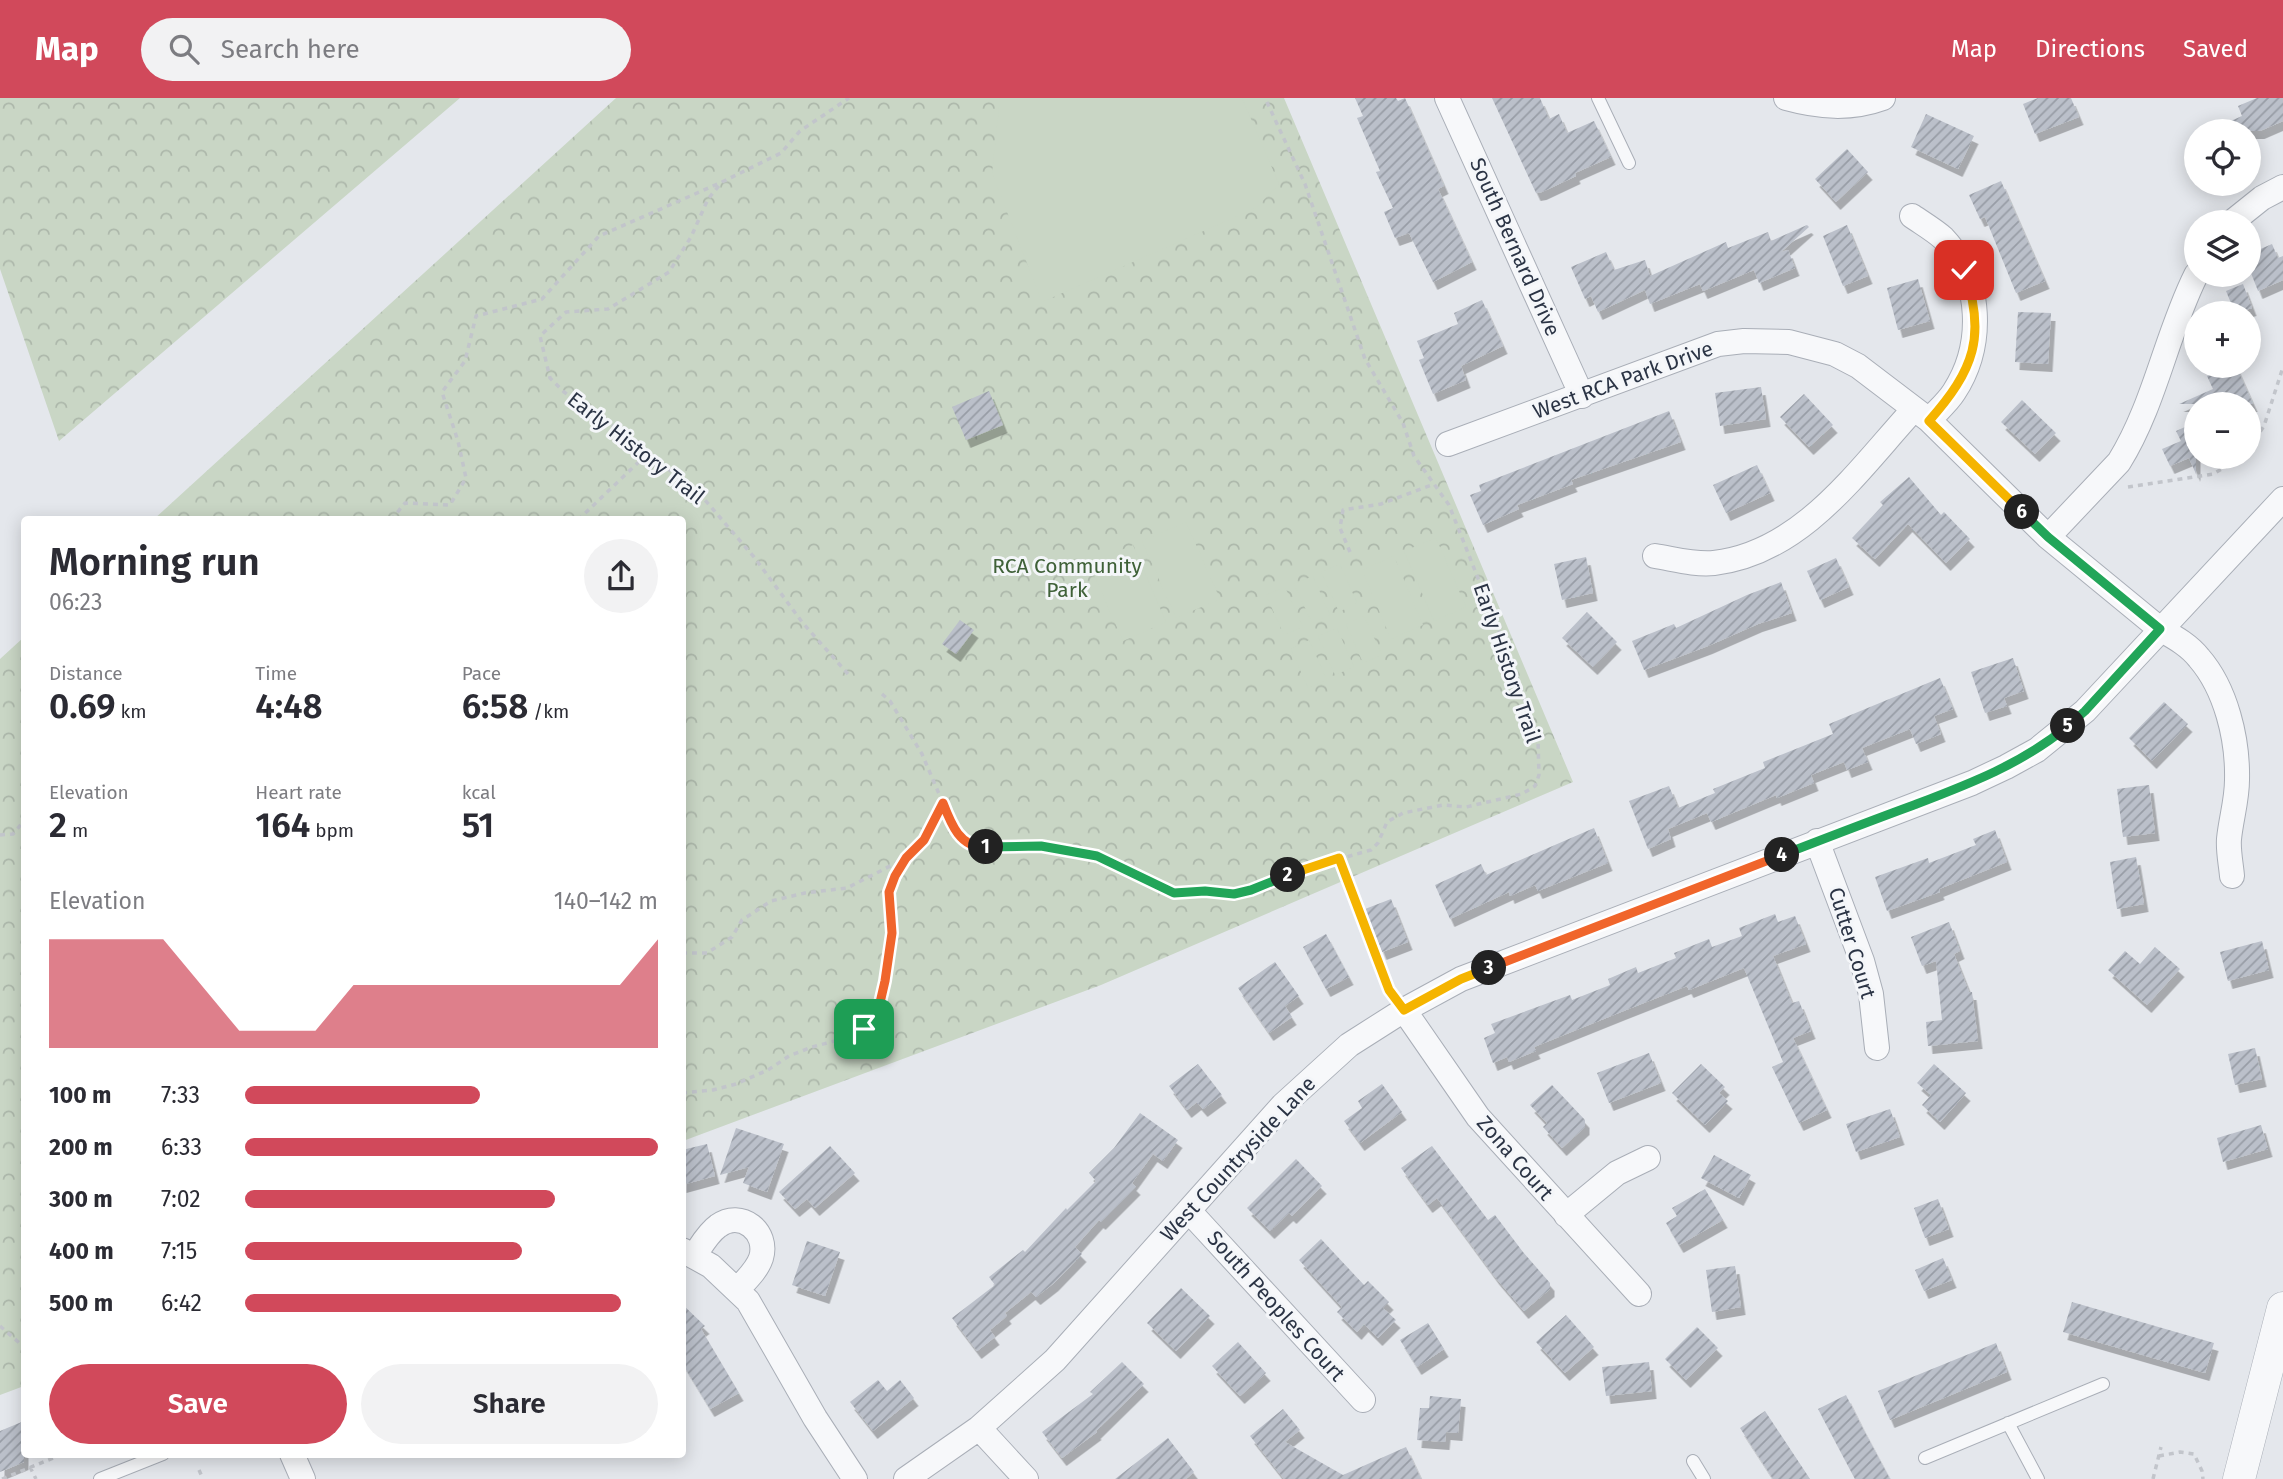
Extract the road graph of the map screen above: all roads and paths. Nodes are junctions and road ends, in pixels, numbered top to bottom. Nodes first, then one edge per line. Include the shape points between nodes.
1 (849, 98) edge
2 (1265, 98) edge
3 (1447, 98) edge
4 (1598, 98) edge
5 (1786, 98) edge
6 (1884, 98) edge
7 (1629, 163) dead end
8 (722, 182) junction
9 (2283, 187) edge
10 (2247, 210) edge
11 (1912, 216) dead end
12 (2190, 287) edge
13 (2283, 367) edge
14 (1582, 396) junction
15 (1922, 415) junction
16 (2261, 430) edge
17 (1448, 444) dead end
18 (647, 454) junction
19 (2223, 469) edge
20 (1434, 484) junction
21 (2122, 491) dead end
22 (2283, 499) edge
23 (394, 516) edge
24 (582, 516) edge
25 (2048, 537) junction
26 (1350, 552) dead end
27 (1655, 556) dead end
28 (2160, 629) junction
29 (848, 674) dead end
30 (882, 694) dead end
31 (943, 803) junction
32 (21, 825) edge
33 (0, 835) edge
34 (1817, 841) junction
35 (906, 858) junction
36 (1339, 858) junction
37 (2232, 876) dead end
38 (686, 953) edge
39 (1404, 1010) junction
40 (1877, 1048) dead end
41 (686, 1093) edge
42 (1648, 1158) dead end
43 (1189, 1211) junction
44 (1566, 1215) junction
45 (688, 1253) edge
46 (738, 1289) junction
47 (1639, 1294) dead end
48 (2282, 1317) edge
49 (0, 1326) edge
50 (21, 1344) edge
51 (2103, 1384) dead end
52 (1363, 1400) dead end
53 (2008, 1423) junction
54 (979, 1428) junction
55 (2161, 1447) dead end
56 (2159, 1456) junction
57 (53, 1458) edge
58 (153, 1458) edge
59 (294, 1458) edge
60 (1925, 1458) dead end
61 (1693, 1461) dead end
62 (30, 1467) junction
63 (199, 1470) dead end
64 (2, 1479) edge
65 (36, 1479) edge
66 (100, 1479) edge
67 (203, 1479) edge
68 (303, 1479) edge
69 (855, 1479) edge
70 (906, 1479) edge
71 (1026, 1479) edge
72 (1704, 1479) edge
73 (2038, 1479) edge
74 (2153, 1479) edge
75 (2203, 1479) edge
76 (2239, 1479) edge

1 - 8 path via 800,131 781,153
2 - 20 path, Early History Trail via 1305,184 1365,359 1403,423 1414,456
3 - 14 street, South Bernard Drive
4 - 7 lane
5 - 6 street via 1845,107
8 - 18 path, Early History Trail via 669,272 608,309 566,312 540,336 550,378
8 - 23 path via 600,236 542,299 476,316 465,361 442,392 466,478 450,505 405,503
9 - 10 street
11 - 15 street via 1953,252 1964,270 1975,312 1976,332 1967,366 1953,394
12 - 25 street via 2125,451
13 - 16 path
14 - 15 street, West RCA Park Drive via 1718,344 1768,340 1835,354 1879,380
14 - 17 street, West RCA Park Drive
15 - 25 street, West RCA Park Drive
15 - 27 street via 1805,526 1769,547 1718,562
18 - 24 path
18 - 29 path, Early History Trail via 699,493
19 - 21 path
20 - 26 path via 1381,504 1343,510 1340,528
20 - 36 path, Early History Trail via 1449,505 1514,669 1538,740 1539,775 1535,786 1522,794 1466,807 1443,805 1403,813 1387,822 1371,850
22 - 28 street, West Countryside Lane
25 - 28 street, West RCA Park Drive
28 - 34 street, West Countryside Lane via 2085,711 2037,750 1972,783
28 - 37 street, West RCA Park Drive via 2199,657 2229,715 2237,779 2228,840
30 - 31 path, Early History Trail via 922,754
31 - 35 path via 924,840
31 - 36 path, Early History Trail via 954,829 978,847 1041,846 1097,856 1174,893 1234,894
32 - 33 path via 13,834
34 - 39 street, West Countryside Lane via 1461,979
34 - 40 street, Cutter Court via 1863,961
35 - 38 path via 847,888 771,901 741,920 732,937 708,953
35 - 41 path via 889,892 892,933 879,1007 864,1029 789,1056 736,1084
36 - 39 path via 1389,990
39 - 43 street, West Countryside Lane via 1349,1045 1283,1105
39 - 44 street, Zona Court via 1478,1117
42 - 44 street via 1617,1173
43 - 52 street, South Peoples Court
43 - 54 street, West Countryside Lane via 1055,1360
44 - 47 street, Zona Court
45 - 46 street
45 - 46 street via 726,1221 751,1225 763,1248 760,1260
46 - 69 street
48 - 76 street
49 - 50 path
51 - 53 lane
53 - 60 lane
53 - 73 lane
54 - 70 street, West Countryside Lane
54 - 71 street
55 - 56 path
56 - 74 path
56 - 75 path via 2194,1454
57 - 62 path
58 - 66 lane
59 - 68 street
61 - 72 lane
62 - 64 path
62 - 65 path
63 - 67 path

